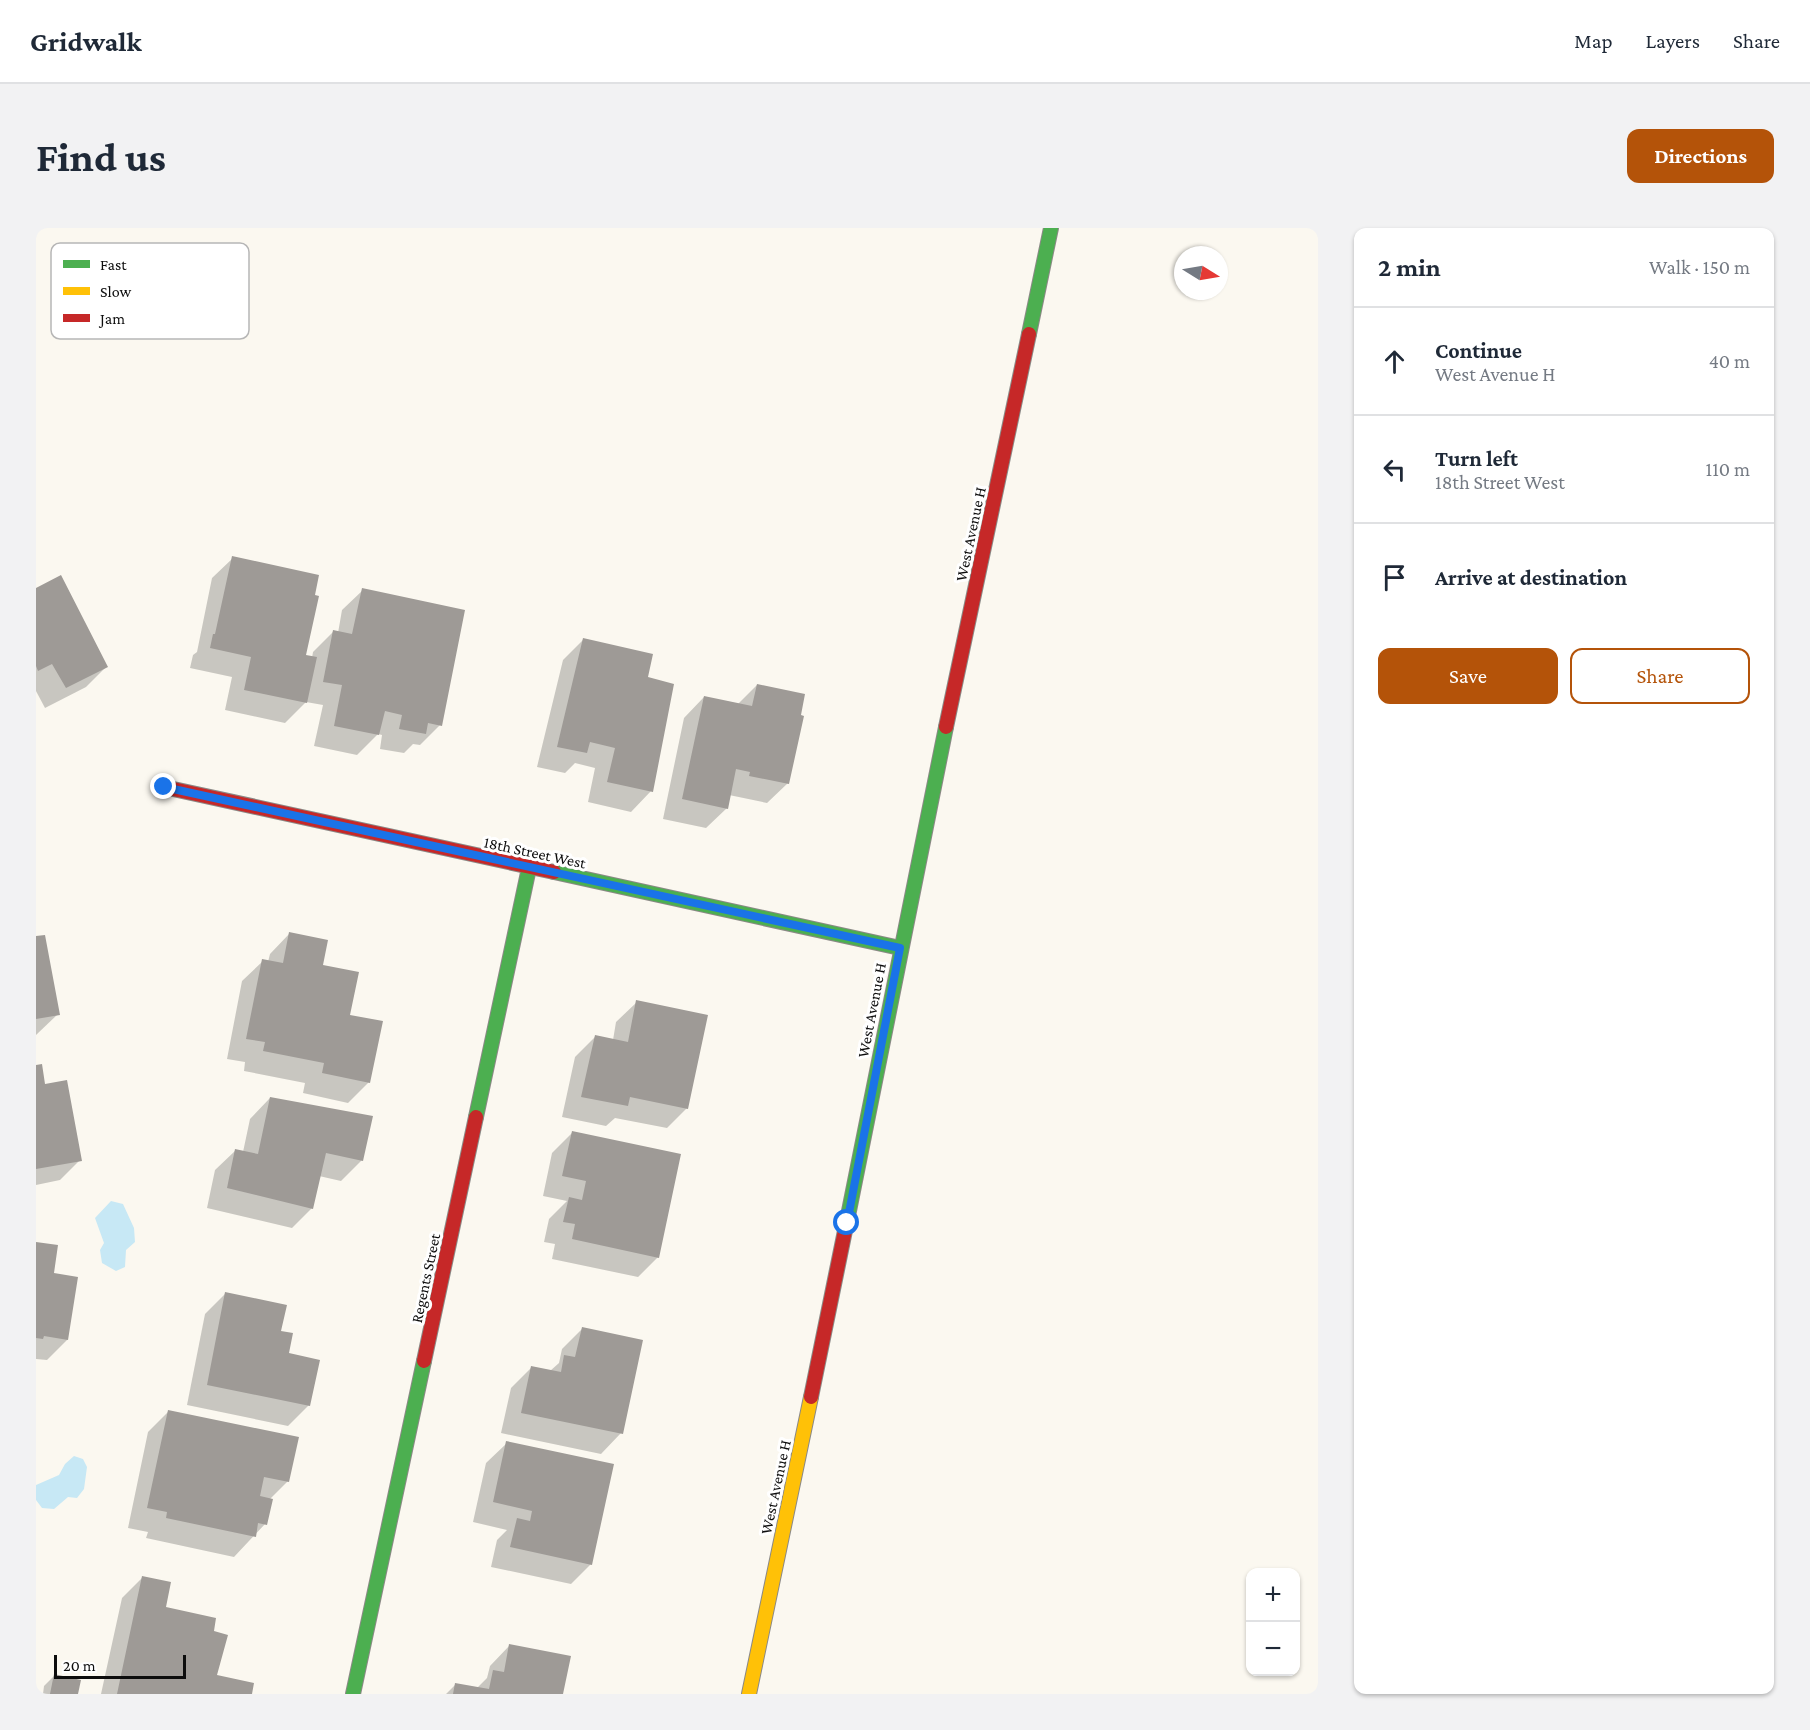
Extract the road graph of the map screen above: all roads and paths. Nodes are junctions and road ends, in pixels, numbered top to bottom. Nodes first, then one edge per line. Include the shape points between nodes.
1 (1052, 228) edge
2 (164, 787) dead end
3 (529, 868) junction
4 (900, 948) junction
5 (353, 1694) edge
6 (749, 1694) edge

1 - 4 street, West Avenue H
2 - 3 street, 18th Street West
3 - 4 street, 18th Street West
3 - 5 street, Regents Street
4 - 6 street, West Avenue H

